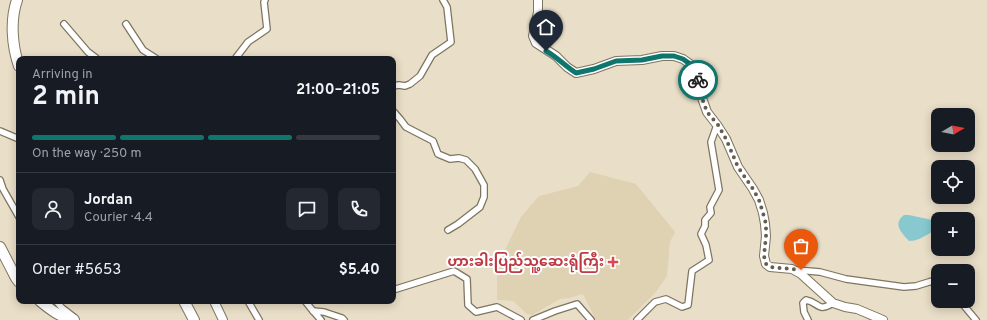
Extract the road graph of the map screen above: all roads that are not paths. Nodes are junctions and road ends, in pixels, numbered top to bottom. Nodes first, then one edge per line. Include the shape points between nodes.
1 (17, 0) edge
2 (265, 0) edge
3 (443, 0) edge
4 (538, 0) edge
5 (64, 24) dead end
6 (126, 24) dead end
7 (17, 56) edge
8 (93, 56) edge
9 (152, 56) edge
10 (237, 56) edge
11 (396, 86) edge
12 (396, 114) edge
13 (718, 125) junction
14 (0, 131) edge
15 (16, 138) edge
16 (0, 182) edge
17 (16, 212) edge
18 (448, 230) dead end
19 (0, 247) edge
20 (792, 269) junction
21 (16, 278) edge
22 (931, 282) edge
23 (396, 289) edge
24 (833, 303) junction
25 (44, 304) edge
26 (59, 304) edge
27 (186, 304) edge
28 (215, 304) edge
29 (250, 304) edge
30 (307, 304) edge
31 (966, 308) edge
32 (313, 311) junction
33 (74, 320) edge
34 (79, 320) edge
35 (194, 320) edge
36 (223, 320) edge
37 (259, 320) edge
38 (321, 320) edge
39 (344, 320) edge
40 (521, 320) edge
41 (533, 320) edge
42 (591, 320) edge
43 (637, 320) edge
44 (808, 320) edge
45 (883, 320) edge
46 (976, 320) edge

1 - 7 highway via 13,32
2 - 10 street via 267,29 248,42
3 - 11 street via 447,7 451,42 432,55 420,76 410,84
4 - 13 street via 533,36 536,43 567,67 576,73 616,61 662,56 683,59 695,72 707,112
5 - 8 street
6 - 9 street via 143,50
12 - 18 street via 406,126 433,141 438,154 450,159 466,160 475,169 484,185 484,197 480,207
13 - 20 street via 738,167 759,200 766,224 765,260 770,267
13 - 43 street via 711,142 719,190 701,234 709,260 692,271 688,305 682,307 666,298 655,302
14 - 15 street
16 - 17 street
19 - 21 highway
20 - 22 street via 904,287
20 - 24 street
23 - 40 street via 454,271 467,279 468,304 476,312 497,307
24 - 44 street via 824,308 806,300 803,303
24 - 45 street via 857,309
25 - 33 highway via 53,312
26 - 34 street
27 - 35 highway
28 - 36 street
29 - 37 street
30 - 32 street
31 - 46 street
32 - 38 street
32 - 39 street via 324,312
41 - 42 street via 577,304

